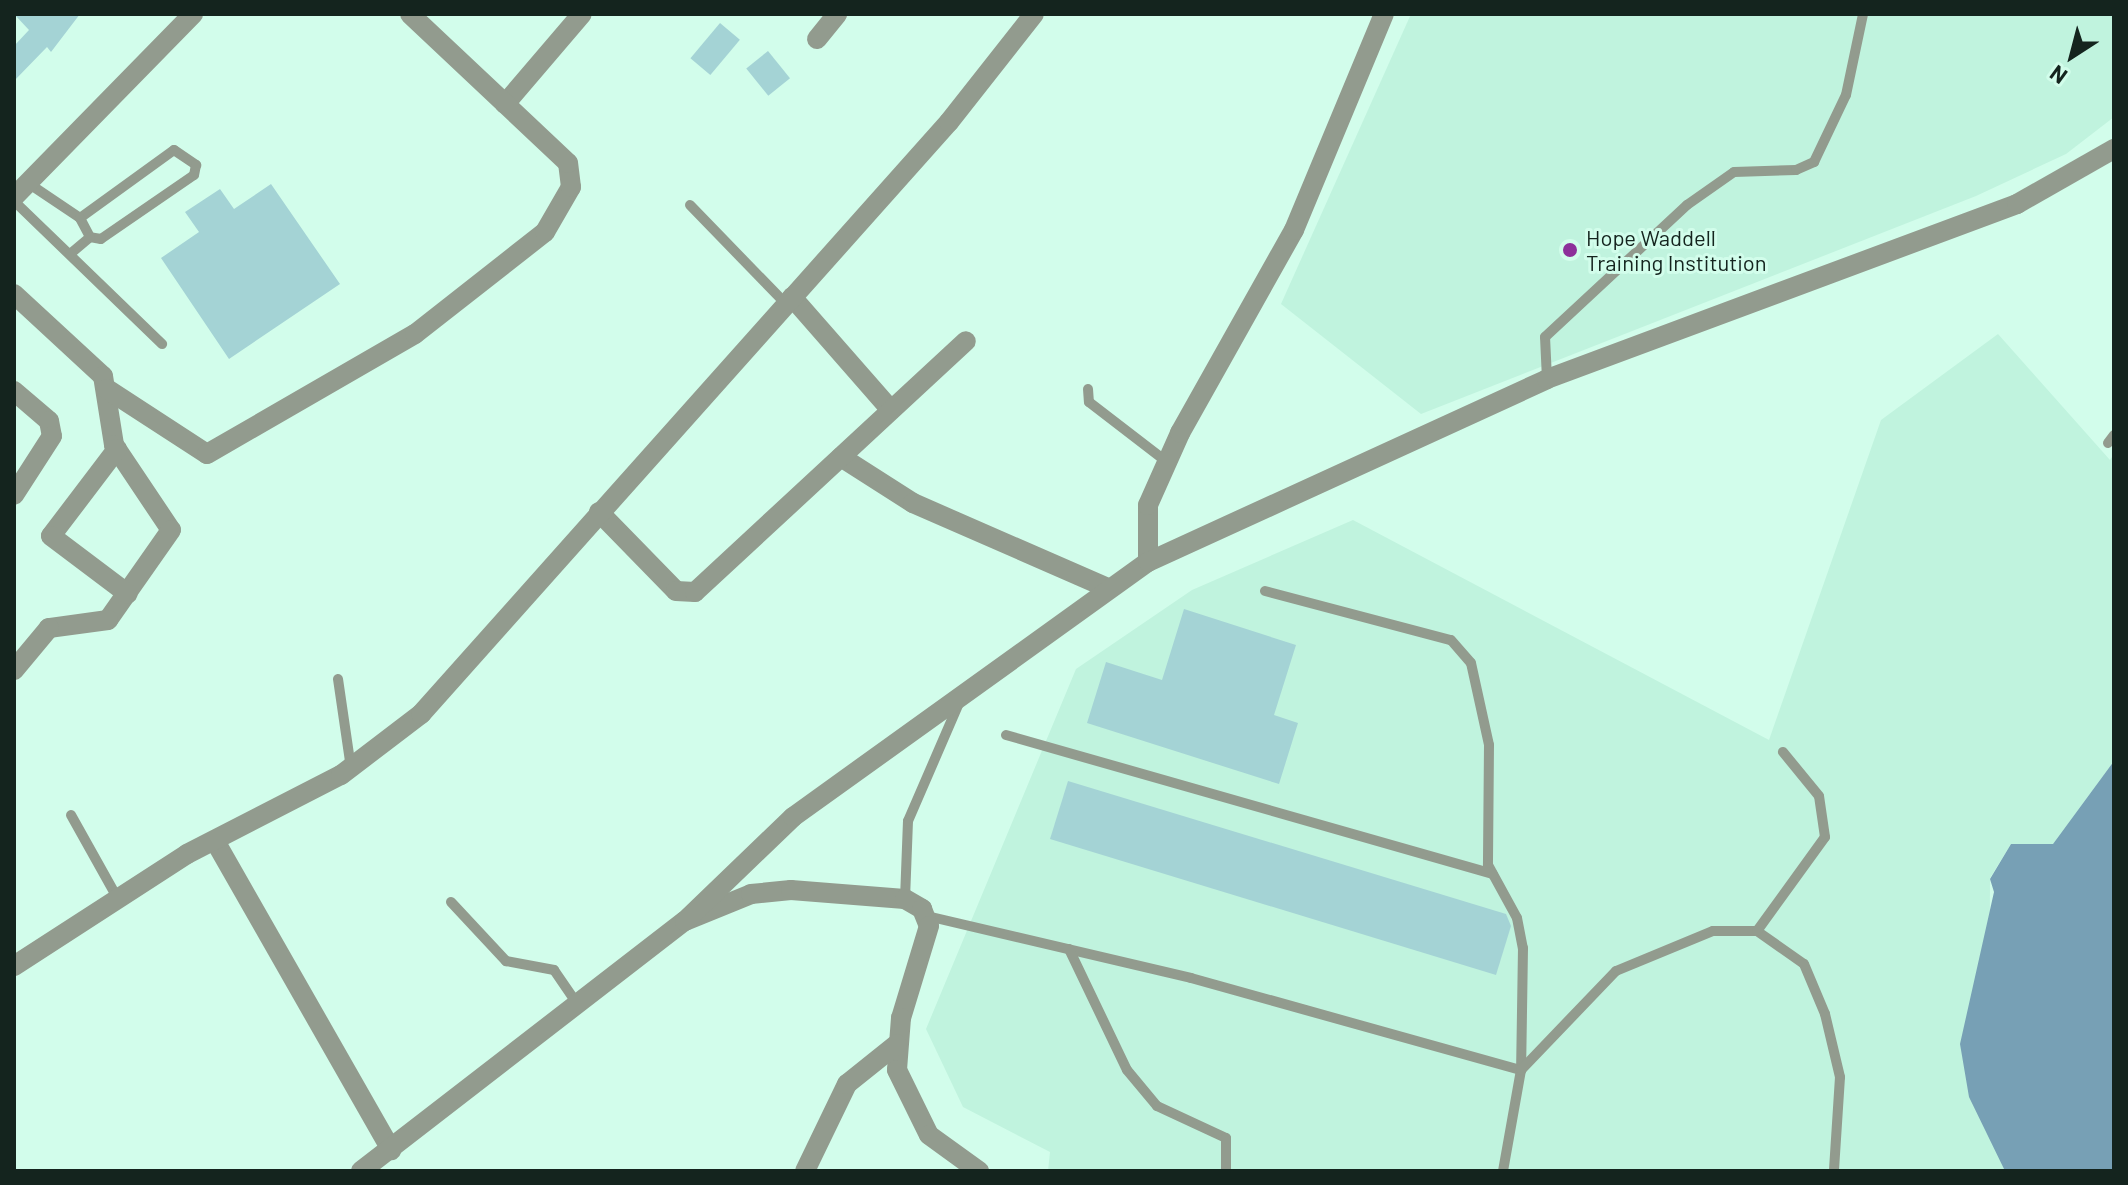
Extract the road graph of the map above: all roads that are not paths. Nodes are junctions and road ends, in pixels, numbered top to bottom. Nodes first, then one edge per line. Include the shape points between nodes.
1 (193, 14) edge
2 (410, 14) edge
3 (582, 14) edge
4 (837, 14) edge
5 (1034, 14) edge
6 (1384, 14) edge
7 (1863, 14) edge
8 (817, 39) dead end
9 (505, 104) junction
10 (2114, 149) edge
11 (19, 193) edge
12 (690, 205) dead end
13 (80, 218) junction
14 (90, 237) junction
15 (70, 254) junction
16 (14, 294) edge
17 (789, 300) junction
18 (966, 341) dead end
19 (162, 344) dead end
20 (1547, 379) junction
21 (107, 389) junction
22 (1088, 389) dead end
23 (14, 391) edge
24 (891, 410) junction
25 (117, 449) junction
26 (841, 457) junction
27 (1167, 462) junction
28 (14, 495) edge
29 (599, 512) junction
30 (1148, 562) junction
31 (1108, 588) junction
32 (1265, 591) dead end
33 (128, 594) junction
34 (14, 670) edge
35 (338, 679) dead end
36 (962, 697) junction
37 (1006, 735) dead end
38 (1783, 752) dead end
39 (351, 768) junction
40 (71, 815) dead end
41 (215, 841) junction
42 (1493, 874) junction
43 (118, 899) junction
44 (905, 899) junction
45 (451, 902) dead end
46 (927, 916) junction
47 (685, 921) junction
48 (1757, 931) junction
49 (1069, 949) junction
50 (14, 966) edge
51 (578, 1005) junction
52 (897, 1044) junction
53 (1521, 1070) junction
54 (391, 1150) junction
55 (361, 1171) edge
56 (805, 1171) edge
57 (979, 1171) edge
58 (1226, 1171) edge
59 (1503, 1171) edge
60 (1834, 1171) edge

1 - 11 street
2 - 9 street
3 - 9 street
4 - 8 street
5 - 17 street
6 - 27 street via 1294,230
7 - 20 lane via 1846,95 1814,162 1796,170 1734,172 1687,205 1545,337
9 - 21 street via 568,163 571,187 545,232 415,334 207,454
10 - 20 street via 2017,204
11 - 13 lane
11 - 15 lane
12 - 17 lane
13 - 14 lane
13 - 14 lane via 174,150 187,152 196,165 194,175 101,239
14 - 15 lane
15 - 19 lane
16 - 21 street
17 - 24 street
17 - 29 street
18 - 24 street
20 - 30 street
21 - 25 street
22 - 27 lane via 1089,402
23 - 28 street via 49,421 52,436
24 - 26 street
25 - 33 street via 171,530
25 - 33 street via 51,536
26 - 29 street via 684,596
26 - 31 street via 913,503
27 - 30 street via 1148,505
29 - 39 street via 421,714
30 - 31 street
31 - 36 street
32 - 42 lane via 1451,640 1464,650 1489,745 1486,845
33 - 34 street via 103,623 49,628
35 - 39 lane
36 - 44 lane via 908,821
36 - 47 street via 793,817
37 - 42 lane
38 - 48 lane via 1819,796 1825,837
39 - 41 street
40 - 43 lane
41 - 43 street
41 - 54 street
42 - 53 lane via 1523,948
43 - 50 street
44 - 46 street
44 - 47 street via 791,890 751,894
45 - 51 lane via 491,950 506,961 554,970
46 - 49 lane
46 - 52 street via 924,954
47 - 51 street
48 - 53 lane via 1713,931 1616,971
48 - 60 lane via 1804,964 1825,1014 1840,1077
49 - 53 lane
49 - 58 lane via 1127,1070 1157,1106 1226,1138
51 - 54 street
52 - 56 street via 847,1084
52 - 57 street via 914,1116 945,1151
53 - 59 lane
54 - 55 street

